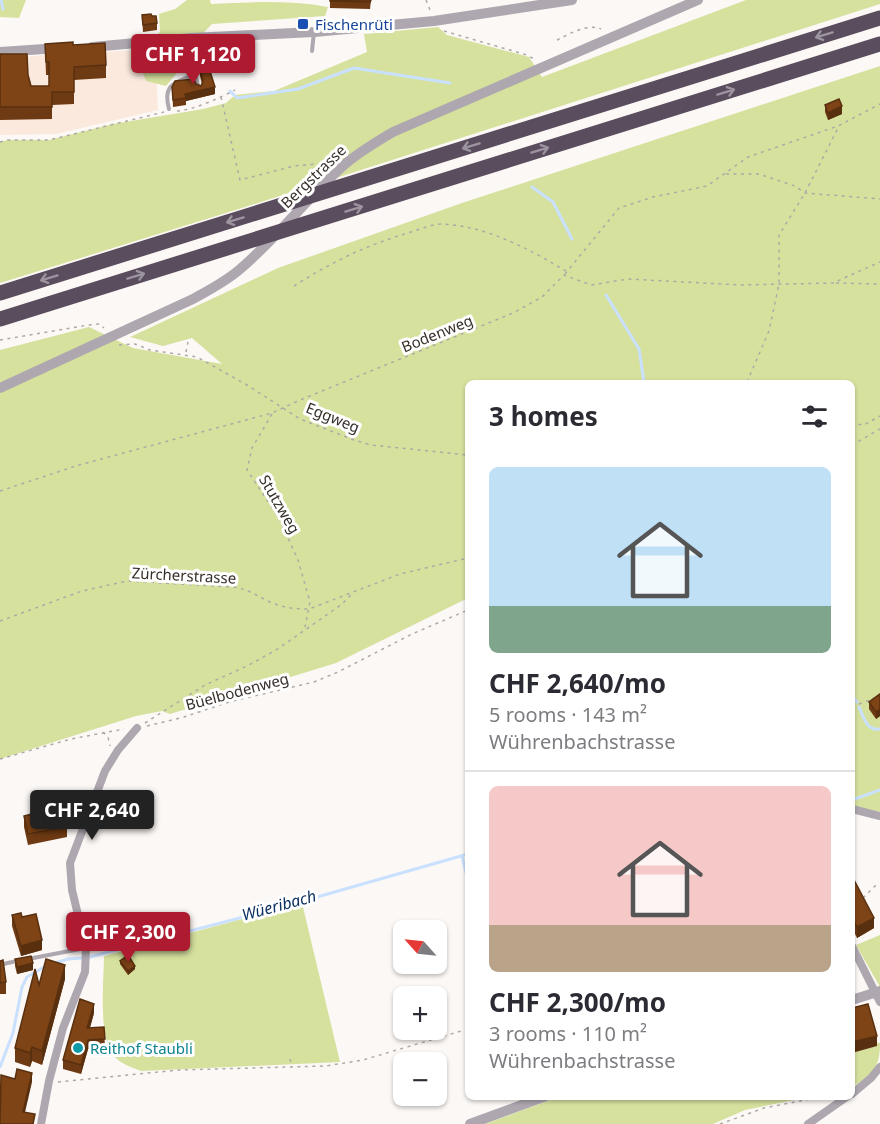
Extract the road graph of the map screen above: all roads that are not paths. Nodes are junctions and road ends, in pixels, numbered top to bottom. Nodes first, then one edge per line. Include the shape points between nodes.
1 (572, 0) edge
2 (698, 0) edge
3 (880, 18) edge
4 (314, 32) junction
5 (192, 38) junction
6 (880, 44) edge
7 (77, 47) edge
8 (65, 48) edge
9 (312, 51) dead end
10 (0, 52) edge
11 (208, 68) edge
12 (195, 74) junction
13 (199, 89) edge
14 (169, 109) road end
15 (0, 293) edge
16 (0, 319) edge
17 (0, 387) edge
18 (137, 728) road end
19 (855, 810) edge
20 (880, 816) edge
21 (86, 948) junction
22 (855, 952) edge
23 (3, 964) edge
24 (878, 995) edge
25 (855, 999) edge
26 (880, 1067) edge
27 (855, 1091) edge
28 (535, 1100) edge
29 (842, 1100) edge
30 (41, 1124) edge
31 (470, 1124) edge
32 (808, 1124) edge

1 - 4 street via 434,21
2 - 17 street, Bergstrasse via 393,132 345,164 239,270 217,286 112,342
3 -> 15 highway
4 - 5 street
4 - 9 lane
5 - 7 street
5 - 12 lane
16 -> 6 highway
8 - 10 street
11 - 12 lane
12 - 13 lane
12 - 14 lane via 169,87
18 - 21 street via 105,771 70,863 72,890
19 - 20 street
21 - 23 lane
21 - 30 street via 85,972 63,1028
22 - 24 street
24 - 25 street
26 - 27 street
28 - 31 street
29 - 32 street

